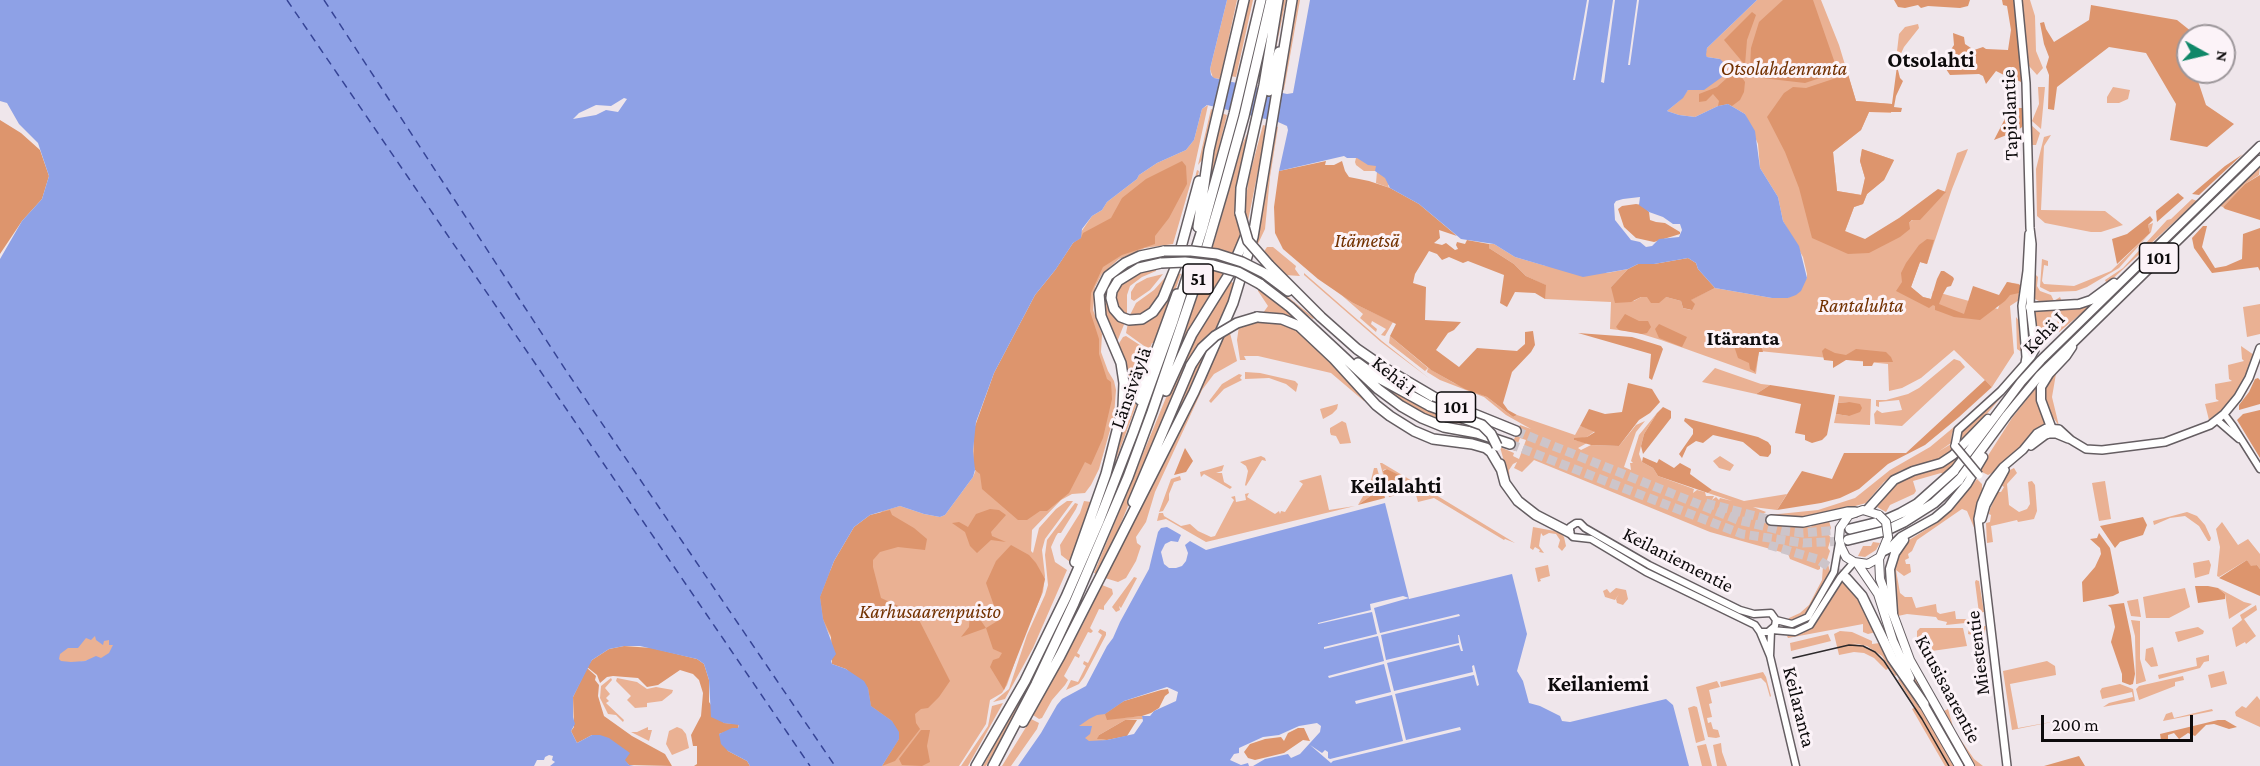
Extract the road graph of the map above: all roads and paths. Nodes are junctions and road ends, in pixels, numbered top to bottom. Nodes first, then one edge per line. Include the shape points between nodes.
1 (1243, 0) edge
2 (1255, 0) edge
3 (1261, 0) edge
4 (1271, 0) edge
5 (1278, 0) edge
6 (1292, 0) edge
7 (2018, 0) edge
8 (1247, 83) junction
9 (1271, 87) junction
10 (1239, 115) junction
11 (1268, 143) junction
12 (2260, 146) edge
13 (1209, 150) junction
14 (2260, 160) edge
15 (2030, 228) junction
16 (2138, 265) junction
17 (1266, 269) junction
18 (2030, 307) junction
19 (2080, 334) junction
20 (2260, 348) edge
21 (1334, 358) junction
22 (1347, 360) junction
23 (2024, 364) junction
24 (2004, 405) junction
25 (2007, 415) junction
26 (2221, 417) junction
27 (1422, 418) junction
28 (1516, 431) tunnel mouth
29 (2049, 431) junction
30 (1134, 433) junction
31 (1142, 439) junction
32 (1510, 444) tunnel mouth
33 (1500, 469) junction
34 (2260, 469) edge
35 (1956, 476) junction
36 (1993, 485) junction
37 (1867, 510) junction
38 (1855, 512) junction
39 (1771, 520) tunnel mouth
40 (1585, 528) junction
41 (1850, 529) tunnel mouth
42 (1912, 531) junction
43 (1569, 532) junction
44 (1582, 537) junction
45 (1844, 541) junction
46 (1881, 555) junction
47 (1110, 558) junction
48 (1855, 563) junction
49 (1846, 578) tunnel mouth
50 (1893, 613) junction
51 (1759, 614) junction
52 (1776, 620) junction
53 (1755, 625) junction
54 (1888, 629) junction
55 (1049, 630) junction
56 (1771, 631) junction
57 (1760, 632) junction
58 (1770, 656) junction
59 (1924, 704) joint
60 (976, 766) edge
61 (993, 766) edge
62 (1796, 766) edge
63 (1959, 766) edge
64 (1970, 766) edge
65 (2007, 766) edge

1 - 13 highway
2 - 8 highway
3 - 8 highway, Länsiväylä / 51
4 - 8 highway, Länsiväylä / 51
5 - 9 highway
6 - 9 highway
7 - 15 main road, Tapiolantie via 2026,83
8 - 10 highway, Länsiväylä / 51
9 - 11 highway via 1272,126
9 - 17 highway, bridge via 1252,146 1240,213 1248,240
10 - 30 highway, Länsiväylä / 51
10 - 31 highway, Länsiväylä / 51 via 1197,280
11 - 31 highway via 1253,211 1235,264 1192,334
11 - 47 highway via 1253,237 1226,319 1194,392
12 - 16 highway, Kehä I / 101
13 - 22 highway, Kehä I / 101, bridge via 1176,266 1167,290 1146,317 1134,321 1118,314 1112,291 1118,281 1139,268 1161,262 1194,262 1213,265 1260,284
13 - 30 highway via 1195,241 1144,385
14 - 19 highway, Kehä I / 101
15 - 18 main road, Tapiolantie
15 - 23 main road, Tapiolantie via 2022,306
16 - 18 highway via 2091,300
16 - 24 highway, Kehä I / 101 via 2041,360
17 - 28 highway, Kehä I / 101 via 1357,349 1412,387
17 - 55 highway, bridge via 1217,254 1164,251 1125,263 1104,281 1098,301 1119,357 1124,392 1116,442 1098,500
18 - 23 main road, Tapiolantie via 2035,350
19 - 25 highway, Kehä I / 101
19 - 29 highway via 2041,387
20 - 26 main road via 2244,388
21 - 27 highway via 1386,404
21 - 33 highway via 1376,405 1402,424 1433,439 1486,448
21 - 47 highway, bridge via 1304,330 1276,317 1237,323 1215,336 1191,365
22 - 27 highway, Kehä I / 101 via 1390,398
22 - 33 highway, bridge via 1356,361 1430,406 1482,425 1497,446
23 - 36 main road, Tapiolantie, bridge via 1958,430 1955,446 1979,475
24 - 35 highway, Kehä I / 101
24 - 37 highway via 1953,455 1894,480
25 - 35 highway, Kehä I / 101
25 - 42 highway via 2001,431 1957,498 1935,518
26 - 29 main road via 2177,438 2093,450 2071,440 2059,429
26 - 34 street
27 - 32 highway, Kehä I / 101
29 - 36 main road, Miestentie via 2039,431
30 - 55 highway, Länsiväylä / 51
31 - 61 highway, Länsiväylä / 51 via 1061,633
33 - 43 highway via 1518,501
35 - 41 highway, Kehä I / 101 via 1900,513
35 - 45 highway, Kehä I / 101 via 1934,503 1904,522
36 - 65 main road, Miestentie via 1983,513 1981,536
37 - 38 main road
37 - 46 main road, bridge via 1879,515 1887,526 1888,537
38 - 39 highway via 1803,522
38 - 45 main road via 1841,525
40 - 43 street via 1576,523
40 - 44 street
40 - 51 street, Keilaniementie via 1733,607
42 - 46 highway
42 - 50 highway via 1890,565
43 - 44 street via 1573,537
44 - 53 street, Keilaniementie
45 - 48 main road, Kuusisaarentie via 1846,557
45 - 52 street via 1832,578 1808,617 1792,624
46 - 48 main road via 1868,564
46 - 50 main road, Kuusisaarentie via 1880,579
47 - 61 highway via 1044,686
48 - 54 main road, Kuusisaarentie via 1878,594
48 - 56 street via 1840,578 1809,625 1790,633
49 - 54 highway
50 - 54 main road, Kuusisaarentie
51 - 52 street via 1771,613
51 - 53 street
52 - 56 street
53 - 57 street
54 - 59 highway via 1889,643 1901,673
54 - 64 main road, Kuusisaarentie via 1902,638 1918,677
55 - 60 highway, Länsiväylä / 51 via 1010,710
56 - 57 street
56 - 58 street, Keilaranta
57 - 58 street, Keilaranta
58 - 62 street, Keilaranta
59 - 63 main road, Kuusisaarentie

